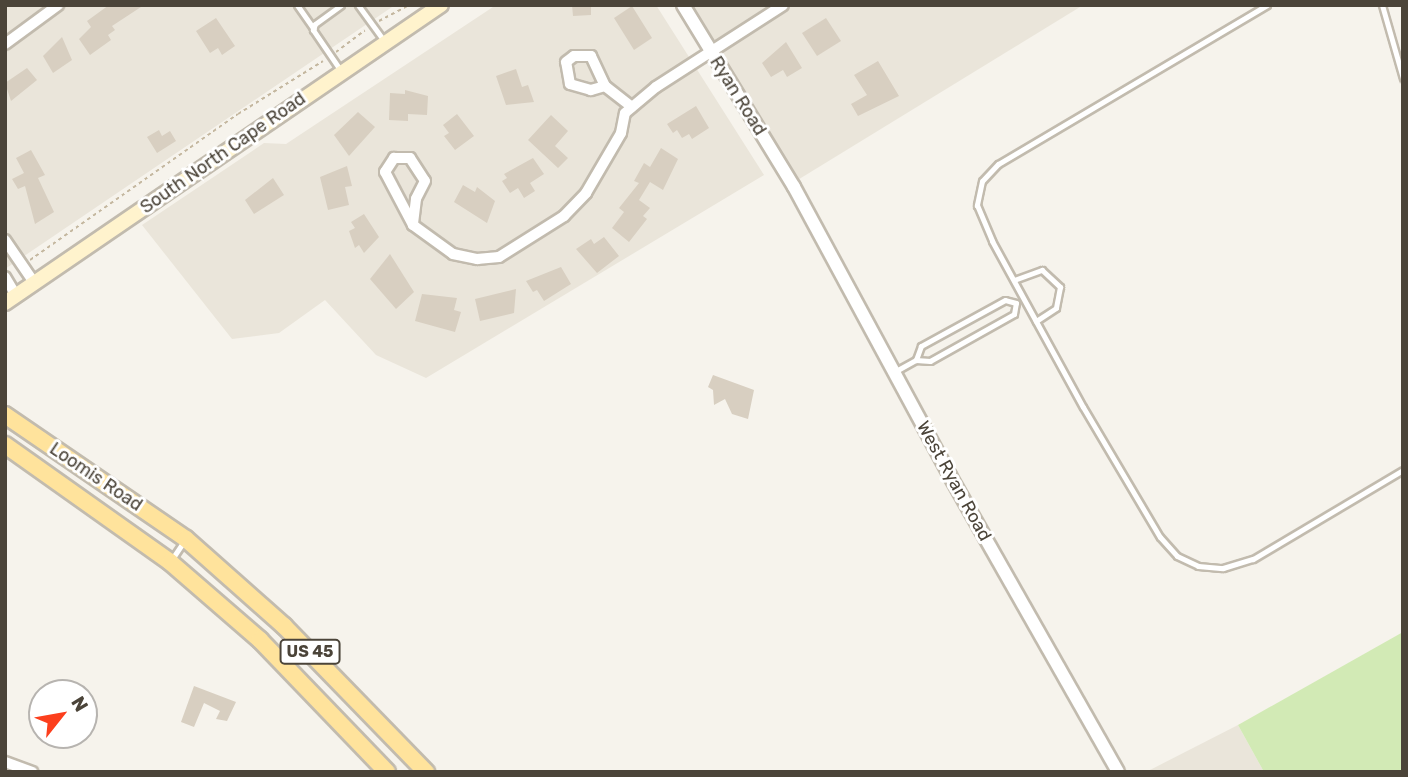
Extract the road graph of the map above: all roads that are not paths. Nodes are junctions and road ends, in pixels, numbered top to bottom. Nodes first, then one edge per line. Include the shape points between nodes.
1 (58, 5) edge
2 (297, 5) edge
3 (341, 5) edge
4 (358, 5) edge
5 (441, 5) edge
6 (683, 5) edge
7 (783, 5) edge
8 (1267, 5) edge
9 (1381, 5) edge
10 (314, 29) junction
11 (385, 42) junction
12 (5, 44) edge
13 (710, 52) junction
14 (341, 71) junction
15 (1403, 78) edge
16 (605, 86) dead end
17 (632, 107) junction
18 (794, 187) joint
19 (413, 225) junction
20 (5, 240) edge
21 (5, 277) edge
22 (1014, 280) junction
23 (33, 281) junction
24 (1024, 298) junction
25 (10, 299) edge
26 (1016, 303) junction
27 (1036, 321) junction
28 (916, 359) junction
29 (894, 372) junction
30 (5, 415) edge
31 (5, 445) edge
32 (1403, 470) edge
33 (186, 539) junction
34 (170, 562) junction
35 (5, 762) edge
36 (32, 772) edge
37 (387, 772) edge
38 (426, 772) edge
39 (1118, 772) edge

1 - 12 street
2 - 10 lane
3 - 10 lane
4 - 11 lane
5 - 11 main road, South North Cape Road
6 - 13 street, Ryan Road
7 - 13 street
8 - 22 lane via 1218,30 982,181 977,205
9 - 15 lane
10 - 14 lane
11 - 14 main road, South North Cape Road
13 - 17 street
13 - 18 street, Ryan Road
14 - 23 main road, South North Cape Road
16 - 17 street
17 - 19 street via 586,193 564,216 499,257 453,254
18 - 29 street, West Ryan Road
19 - 19 street via 385,172 394,158 410,158 425,181 416,199
20 - 23 street
21 - 25 street
22 - 24 lane
22 - 27 lane via 1042,270 1059,287 1055,308
23 - 25 main road, South North Cape Road
24 - 26 lane
24 - 27 lane
26 - 28 lane via 1004,300 921,346
26 - 28 lane via 1014,314 930,361
27 - 32 lane via 1160,537 1177,556 1198,566 1223,568 1253,559
28 - 29 lane
29 - 39 street, West Ryan Road
30 - 33 main road, Loomis Road / US 45
31 - 34 main road, Loomis Road / US 45
33 - 34 lane
33 - 38 main road, US 45 via 284,625
34 - 37 main road, US 45 via 260,640
35 - 36 street

